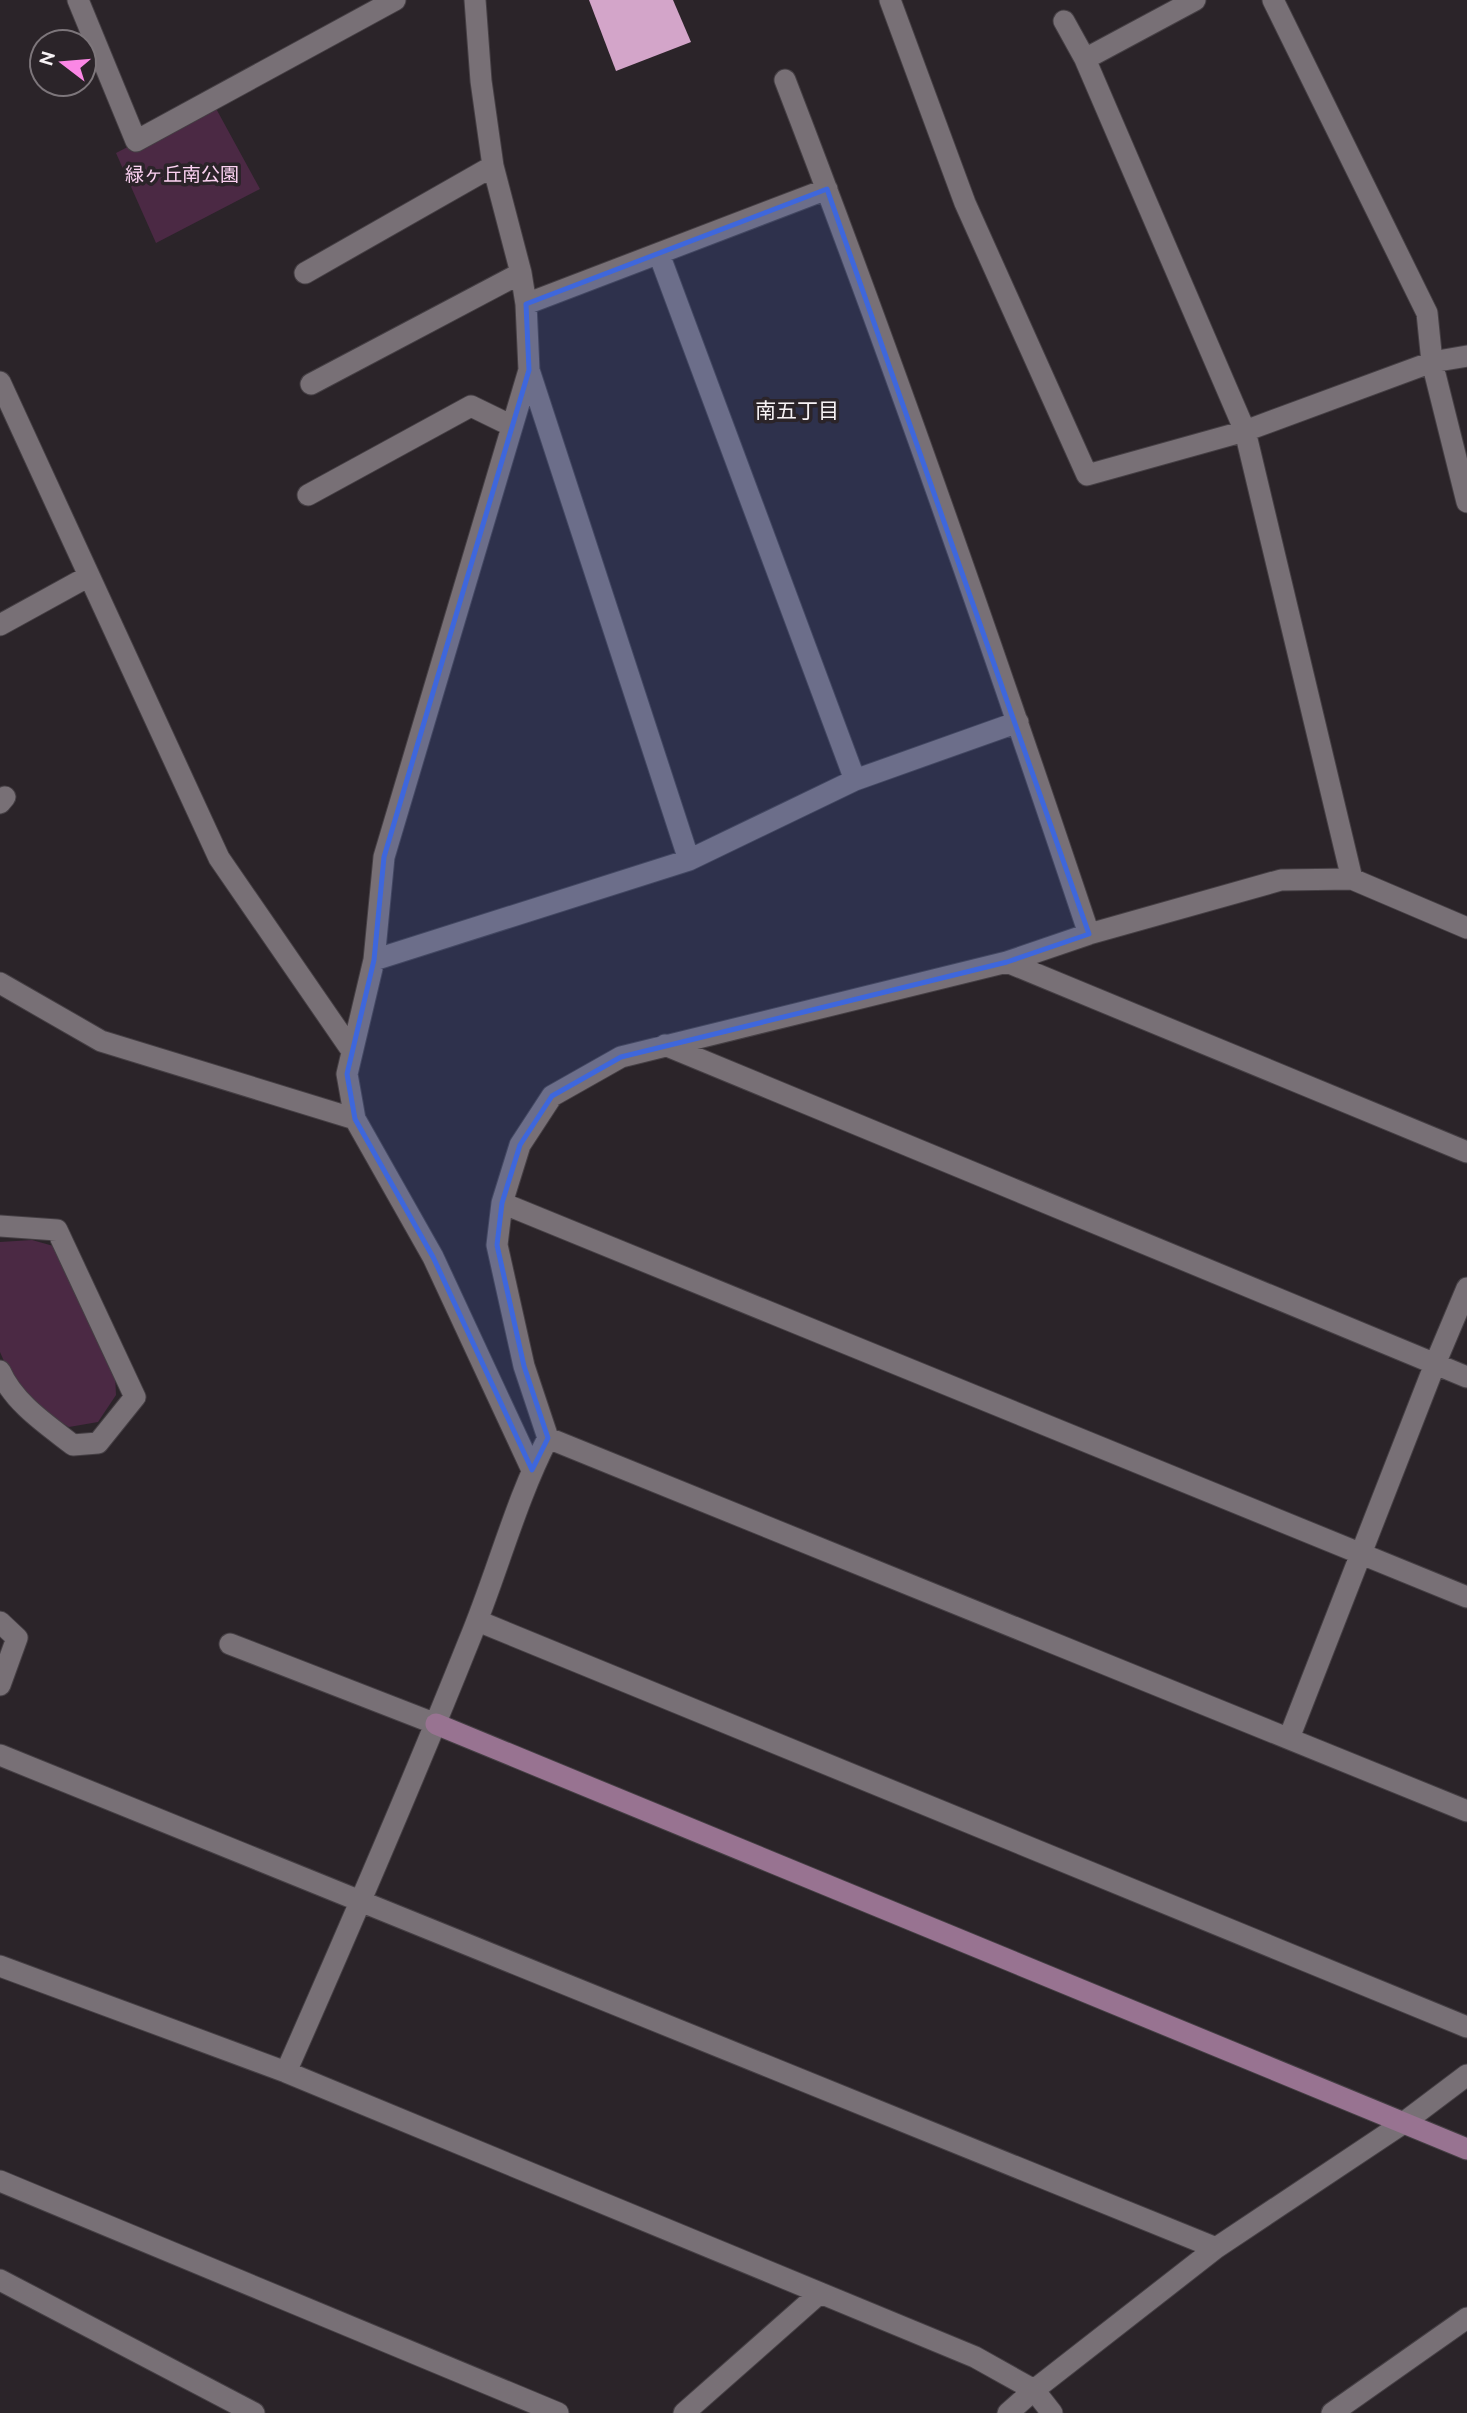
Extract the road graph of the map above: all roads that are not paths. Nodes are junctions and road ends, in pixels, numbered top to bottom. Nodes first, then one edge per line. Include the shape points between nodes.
1 (78, 0) edge
2 (395, 0) edge
3 (475, 0) edge
4 (890, 0) edge
5 (1195, 0) edge
6 (1273, 0) edge
7 (1064, 21) dead end
8 (1085, 59) junction
9 (785, 80) dead end
10 (493, 166) junction
11 (827, 189) junction
12 (659, 254) junction
13 (304, 272) dead end
14 (521, 273) junction
15 (526, 304) junction
16 (1467, 356) edge
17 (1432, 362) junction
18 (529, 370) junction
19 (0, 382) edge
20 (311, 384) dead end
21 (512, 426) junction
22 (1245, 431) junction
23 (308, 495) dead end
24 (1467, 502) edge
25 (89, 576) junction
26 (0, 625) edge
27 (1018, 722) junction
28 (855, 780) junction
29 (690, 859) junction
30 (1352, 879) junction
31 (1467, 928) edge
32 (1089, 934) junction
33 (374, 960) junction
34 (1007, 962) junction
35 (0, 983) edge
36 (665, 1045) junction
37 (352, 1051) junction
38 (355, 1119) junction
39 (1467, 1152) edge
40 (502, 1203) junction
41 (0, 1226) edge
42 (1467, 1288) edge
43 (1435, 1364) junction
44 (0, 1371) edge
45 (1467, 1377) edge
46 (548, 1438) junction
47 (532, 1470) junction
48 (1362, 1554) junction
49 (1467, 1597) edge
50 (478, 1621) junction
51 (0, 1622) edge
52 (230, 1644) dead end
53 (0, 1685) edge
54 (436, 1724) junction
55 (1289, 1738) junction
56 (0, 1755) edge
57 (1467, 1811) edge
58 (362, 1900) junction
59 (0, 1966) edge
60 (1467, 2027) edge
61 (286, 2072) junction
62 (1467, 2074) edge
63 (1402, 2124) junction
64 (1467, 2150) edge
65 (0, 2181) edge
66 (1216, 2248) junction
67 (0, 2280) edge
68 (820, 2293) junction
69 (1467, 2318) edge
70 (1034, 2390) junction
71 (254, 2413) edge
72 (558, 2413) edge
73 (684, 2413) edge
74 (1008, 2413) edge
75 (1052, 2413) edge
76 (1332, 2413) edge

1 - 2 street via 136,141
3 - 10 street
4 - 22 street via 965,203 1087,475
5 - 8 street
6 - 17 street via 1427,313
7 - 8 street
8 - 22 street
9 - 11 street
10 - 13 street
10 - 14 street
11 - 12 street
11 - 27 street
12 - 15 street
12 - 28 street
14 - 15 street
14 - 20 street
15 - 18 street
16 - 17 street
17 - 22 street
17 - 24 street
18 - 21 street
18 - 29 street
19 - 25 street
21 - 23 street via 471,406
21 - 33 street via 384,857
22 - 30 street
25 - 26 street
25 - 37 street via 219,858
27 - 28 street
27 - 32 street
28 - 29 street
29 - 33 street
30 - 31 street
30 - 32 street via 1281,880
32 - 34 street
33 - 37 street
34 - 36 street
34 - 39 street
35 - 38 street via 101,1041
36 - 40 street via 621,1058 552,1096 520,1145
36 - 43 street
37 - 38 street via 347,1074
38 - 47 street via 433,1257
40 - 46 street via 497,1245 524,1366
40 - 48 street
41 - 44 street via 57,1230 135,1397 98,1443 73,1445 27,1409
42 - 43 street
43 - 45 street
43 - 48 street
46 - 47 street
46 - 55 street
47 - 50 street
48 - 49 street
48 - 55 street
50 - 54 street
50 - 60 street
51 - 53 street via 17,1638
52 - 54 street
54 - 58 street
54 - 63 street
55 - 57 street
56 - 58 street
58 - 61 street
58 - 66 street
59 - 61 street
61 - 68 street
62 - 63 street
63 - 64 street
63 - 66 street
65 - 72 street
66 - 70 street
67 - 71 street
68 - 70 street via 975,2357
68 - 73 street
69 - 76 street
70 - 74 street
70 - 75 street

